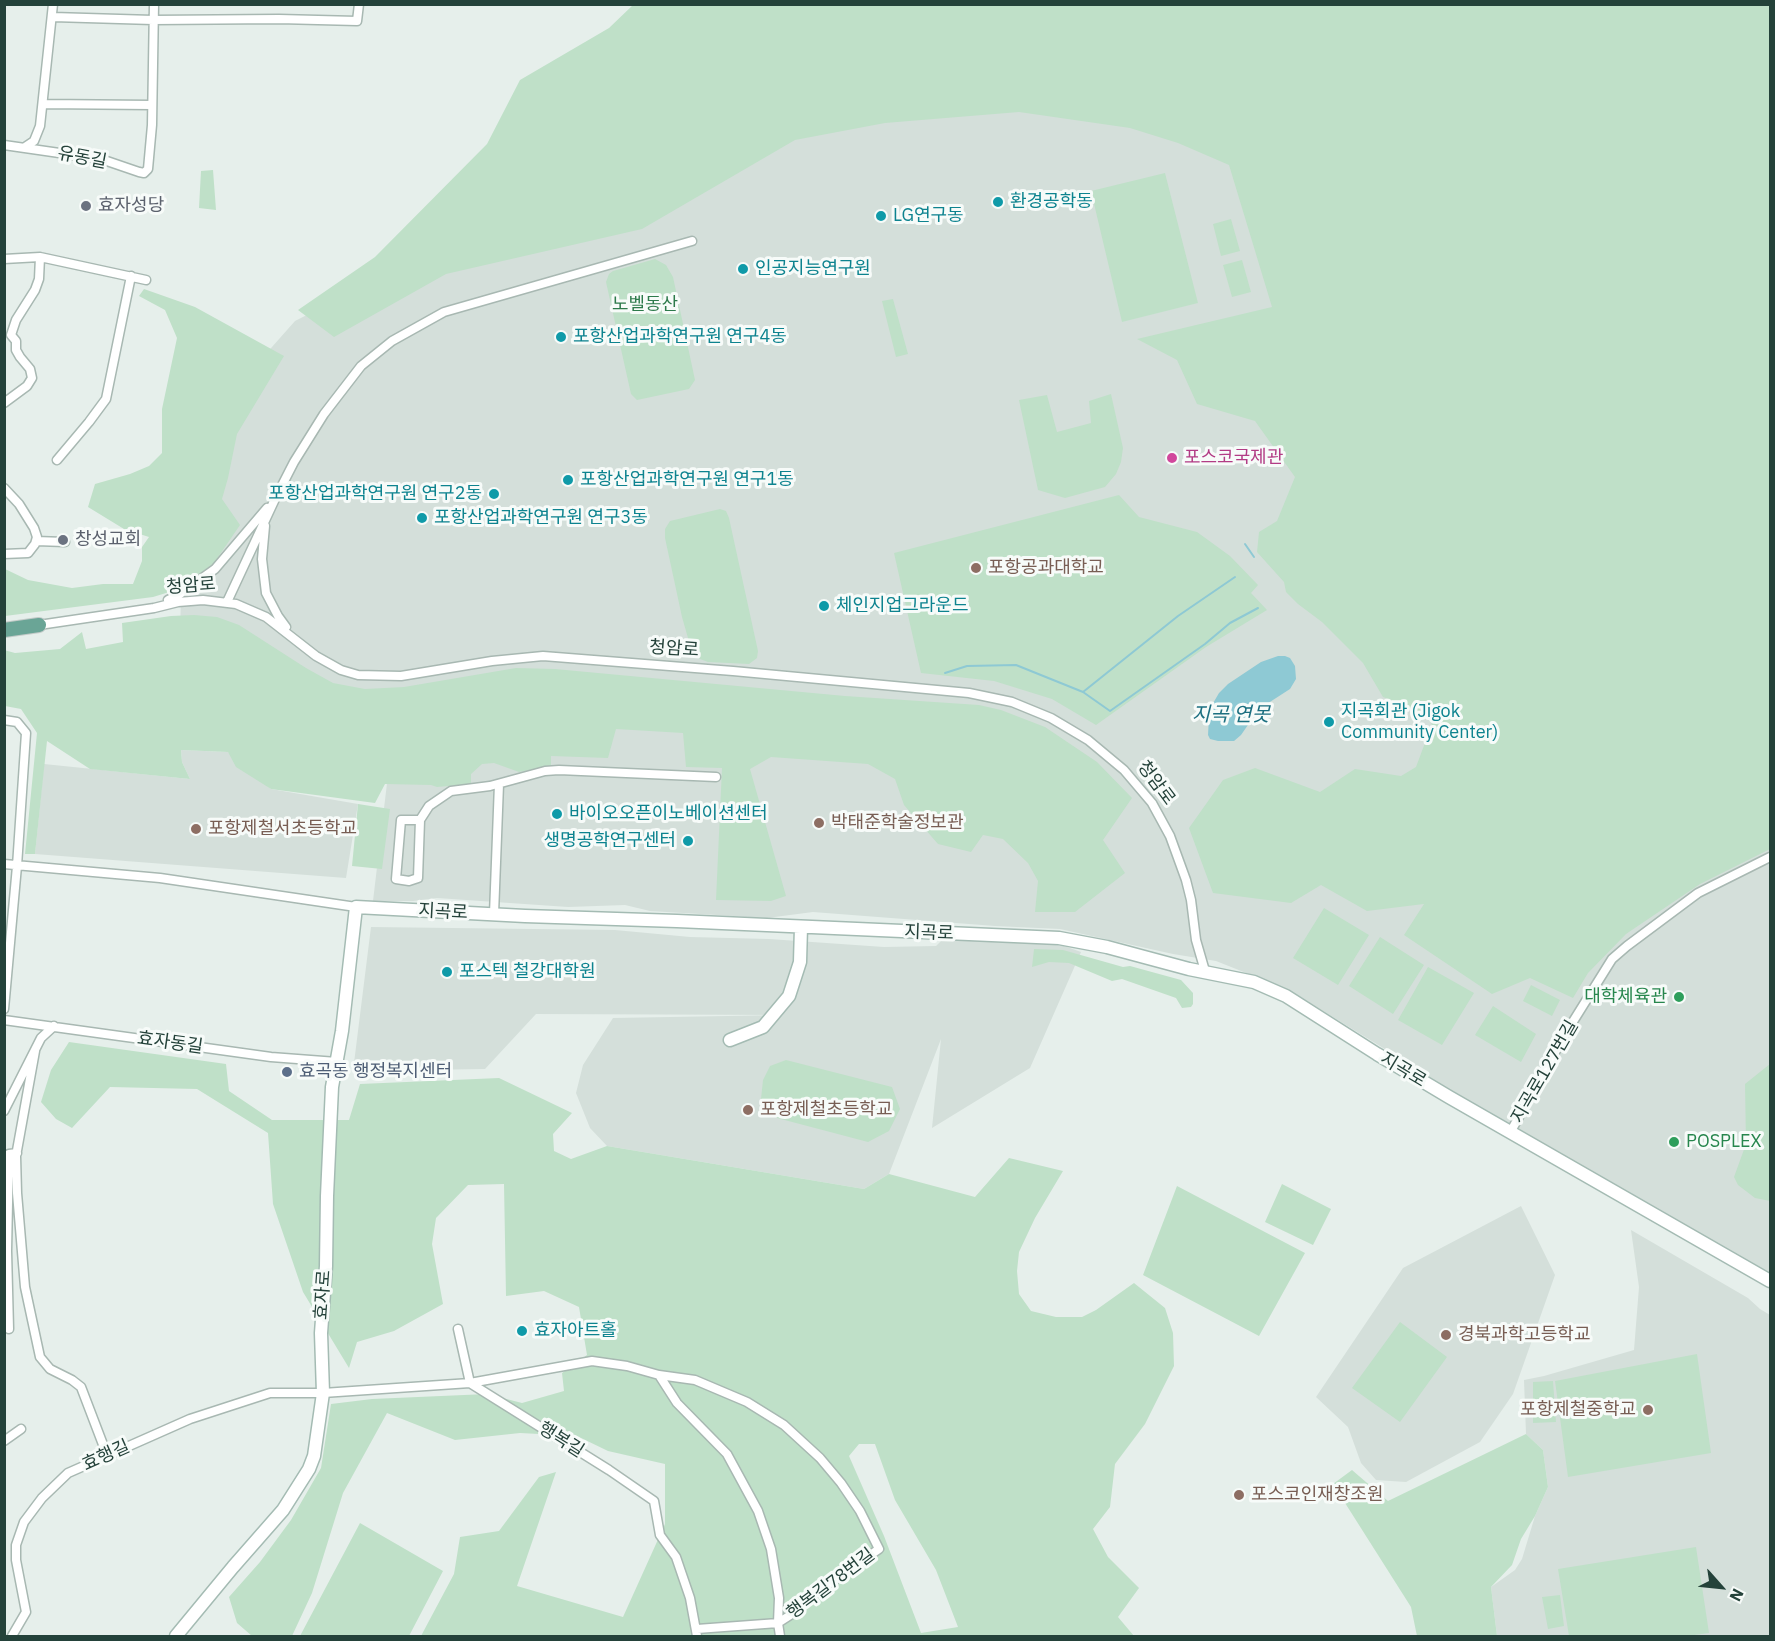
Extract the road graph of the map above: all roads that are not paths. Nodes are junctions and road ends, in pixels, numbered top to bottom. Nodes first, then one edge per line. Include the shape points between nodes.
1 (53, 4) edge
2 (154, 4) edge
3 (359, 4) edge
4 (53, 17) junction
5 (153, 20) junction
6 (43, 104) junction
7 (152, 105) junction
8 (4, 145) edge
9 (25, 147) junction
10 (692, 241) dead end
11 (40, 257) junction
12 (4, 259) edge
13 (131, 276) junction
14 (146, 280) dead end
15 (4, 403) edge
16 (57, 460) dead end
17 (4, 488) edge
18 (275, 499) junction
19 (266, 515) junction
20 (36, 541) junction
21 (65, 542) dead end
22 (4, 554) edge
23 (227, 602) junction
24 (154, 608) junction
25 (39, 625) joint
26 (4, 630) edge
27 (300, 643) junction
28 (4, 720) edge
29 (716, 777) dead end
30 (499, 784) junction
31 (420, 820) junction
32 (1770, 857) edge
33 (4, 864) edge
34 (17, 866) junction
35 (356, 907) junction
36 (494, 914) junction
37 (801, 927) junction
38 (1204, 971) junction
39 (4, 1009) edge
40 (4, 1020) edge
41 (54, 1026) junction
42 (730, 1040) dead end
43 (35, 1051) junction
44 (337, 1062) junction
45 (4, 1111) edge
46 (1511, 1131) junction
47 (17, 1153) junction
48 (1770, 1281) edge
49 (9, 1329) dead end
50 (458, 1329) dead end
51 (659, 1375) junction
52 (470, 1383) junction
53 (323, 1394) junction
54 (21, 1429) dead end
55 (4, 1441) edge
56 (107, 1455) junction
57 (778, 1623) junction
58 (697, 1633) edge
59 (12, 1636) edge
60 (176, 1636) edge
61 (780, 1636) edge

1 - 4 street
2 - 5 street
3 - 5 street via 357,21
4 - 5 street
4 - 6 street
5 - 7 street
6 - 7 street
6 - 9 street via 37,136
7 - 9 street, 유동길 via 150,160 144,172 101,159
8 - 9 street, 유동길
10 - 18 street via 444,312 409,330 367,360 350,378 294,462
11 - 12 street
11 - 13 street
11 - 15 street via 35,290 11,335 32,378
13 - 14 street
13 - 16 street via 106,399
17 - 20 street via 34,528
18 - 19 street
18 - 24 street via 215,569
19 - 23 street
19 - 27 street via 262,559 266,593 278,616
20 - 21 street
20 - 22 street via 28,553
23 - 24 street, 청암로 via 198,600
23 - 27 street, 청암로 via 273,620
24 - 25 street, 청암로
25 - 26 main road, 청암로
27 - 38 street, 청암로 via 341,670 376,677 543,656 969,693 1012,702 1052,718 1088,740 1124,770 1152,803 1170,836 1186,880
28 - 34 street via 17,722 26,732
29 - 30 street via 559,770
30 - 31 street via 451,791 429,806
30 - 36 street
31 - 31 street via 401,820 396,879 418,878
32 - 46 street, 지곡로127번길 via 1698,893 1612,959
33 - 34 street, 지곡로
34 - 35 street, 지곡로 via 160,879
34 - 39 street
35 - 36 street, 지곡로
35 - 44 street, 효자로
36 - 37 street, 지곡로
37 - 38 street, 지곡로 via 1059,938
37 - 42 street via 800,962 789,996 763,1027
38 - 46 street, 지곡로 via 1254,982 1286,996
40 - 41 street, 효자동길
41 - 43 street via 41,1038
41 - 44 street, 효자동길 via 271,1057
43 - 45 street
43 - 47 street
44 - 53 street, 효자로 via 332,1087 321,1333
46 - 48 street, 지곡로
47 - 49 street via 9,1154
47 - 56 street via 25,1287 40,1357 50,1369 81,1388
50 - 52 street
51 - 52 street, 행복길78번길 via 592,1361
51 - 57 street, 행복길78번길 via 677,1403 727,1454 758,1510 771,1549 779,1598
51 - 57 street, 행복길78번길 via 695,1380 747,1402 784,1425 841,1483 879,1549
52 - 53 street
52 - 58 street, 행복길 via 654,1501 660,1535 675,1557 690,1598
53 - 56 street, 효행길 via 277,1392 255,1396
53 - 60 street, 효자로 via 318,1439 309,1469 283,1510
54 - 55 street
56 - 59 street, 효행길 via 68,1473 42,1497 24,1522 16,1545 16,1560 26,1612
57 - 58 street
57 - 61 street, 행복길78번길

